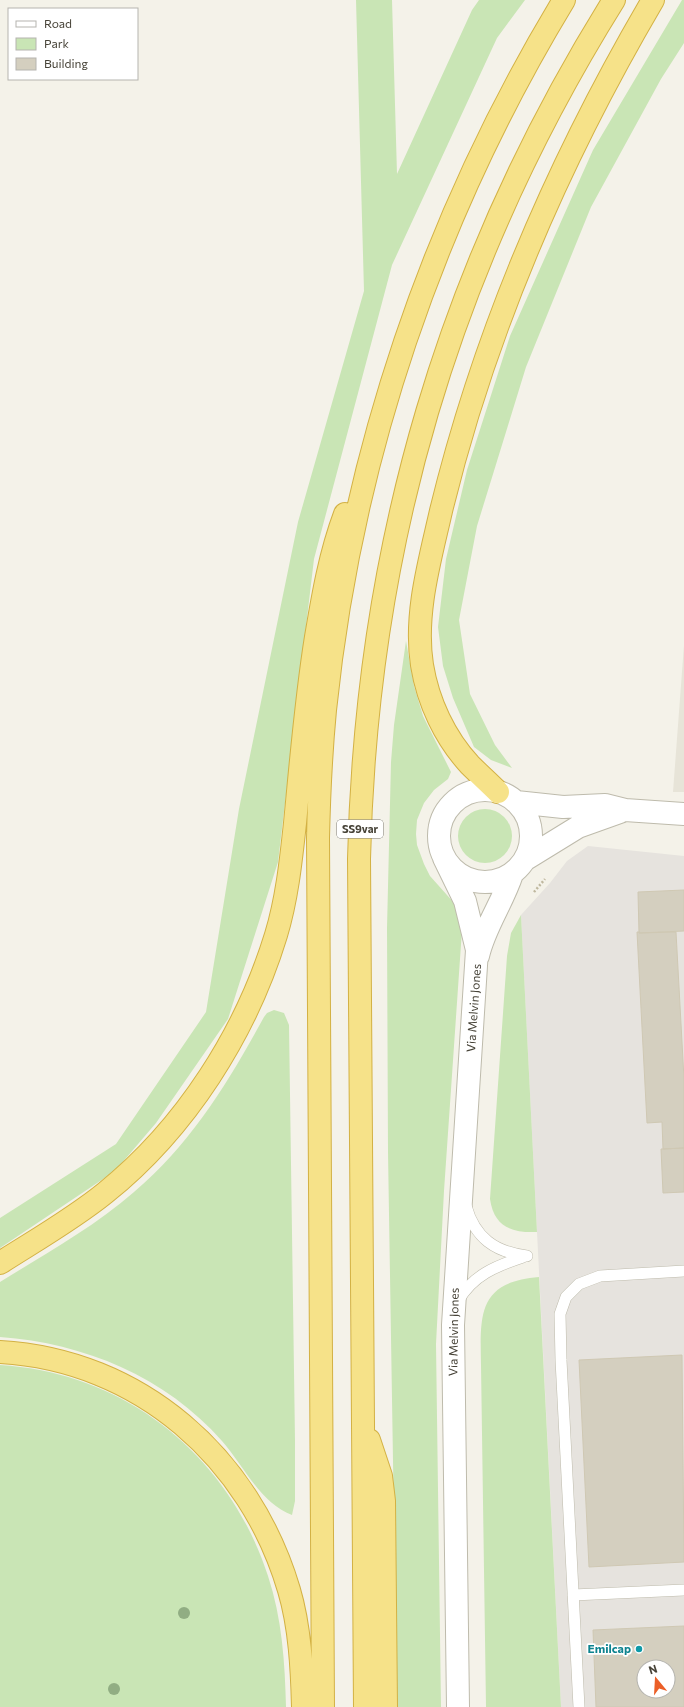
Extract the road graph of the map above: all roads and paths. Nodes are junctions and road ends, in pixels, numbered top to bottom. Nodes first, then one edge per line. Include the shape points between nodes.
1 (564, 0) edge
2 (614, 0) edge
3 (653, 0) edge
4 (375, 439) junction
5 (507, 797) junction
6 (631, 810) junction
7 (684, 814) edge
8 (444, 858) junction
9 (519, 866) junction
10 (549, 874) dead end
11 (532, 895) dead end
12 (477, 957) junction
13 (463, 1175) junction
14 (0, 1262) edge
15 (684, 1272) edge
16 (453, 1325) junction
17 (0, 1352) edge
18 (363, 1408) junction
19 (684, 1590) edge
20 (573, 1595) junction
21 (303, 1707) edge
22 (323, 1707) edge
23 (365, 1707) edge
24 (386, 1707) edge
25 (458, 1707) edge
26 (579, 1707) edge

1 - 4 highway via 510,95 448,225 405,340
2 - 18 highway, SS9var via 571,72 525,158 486,244 442,362 415,452 398,522 382,609 367,721 360,828
3 - 5 highway via 586,124 548,201 511,286 468,413 429,566 420,646 429,693 451,741 471,765
4 - 14 highway via 332,553 321,605 306,706 286,894 271,950 244,1015 204,1085 148,1154 87,1207
4 - 22 highway via 351,545 333,647 322,743 319,807 317,941
5 - 6 street via 563,807 605,805
5 - 8 street via 488,790 472,792 459,798 446,812 439,830
5 - 9 street via 526,814 531,829 530,849
6 - 7 street
6 - 9 street via 617,812 582,825
8 - 9 street via 457,873 474,881 494,882
8 - 12 street, Via Melvin Jones via 465,901 476,942
9 - 12 street, Via Melvin Jones
10 - 11 path
12 - 13 street, Via Melvin Jones
13 - 16 street, Via Melvin Jones
13 - 16 lane via 463,1193 467,1209 480,1234 504,1252 527,1256 493,1267 469,1286 456,1306
15 - 20 lane via 594,1277 579,1284 562,1306 560,1327
16 - 25 street, Via Melvin Jones
17 - 21 highway via 54,1360 121,1383 178,1420 216,1456 256,1512 280,1562 296,1623
18 - 23 highway, SS9var
18 - 24 highway via 367,1433 381,1476 384,1501
19 - 20 lane
20 - 26 lane

